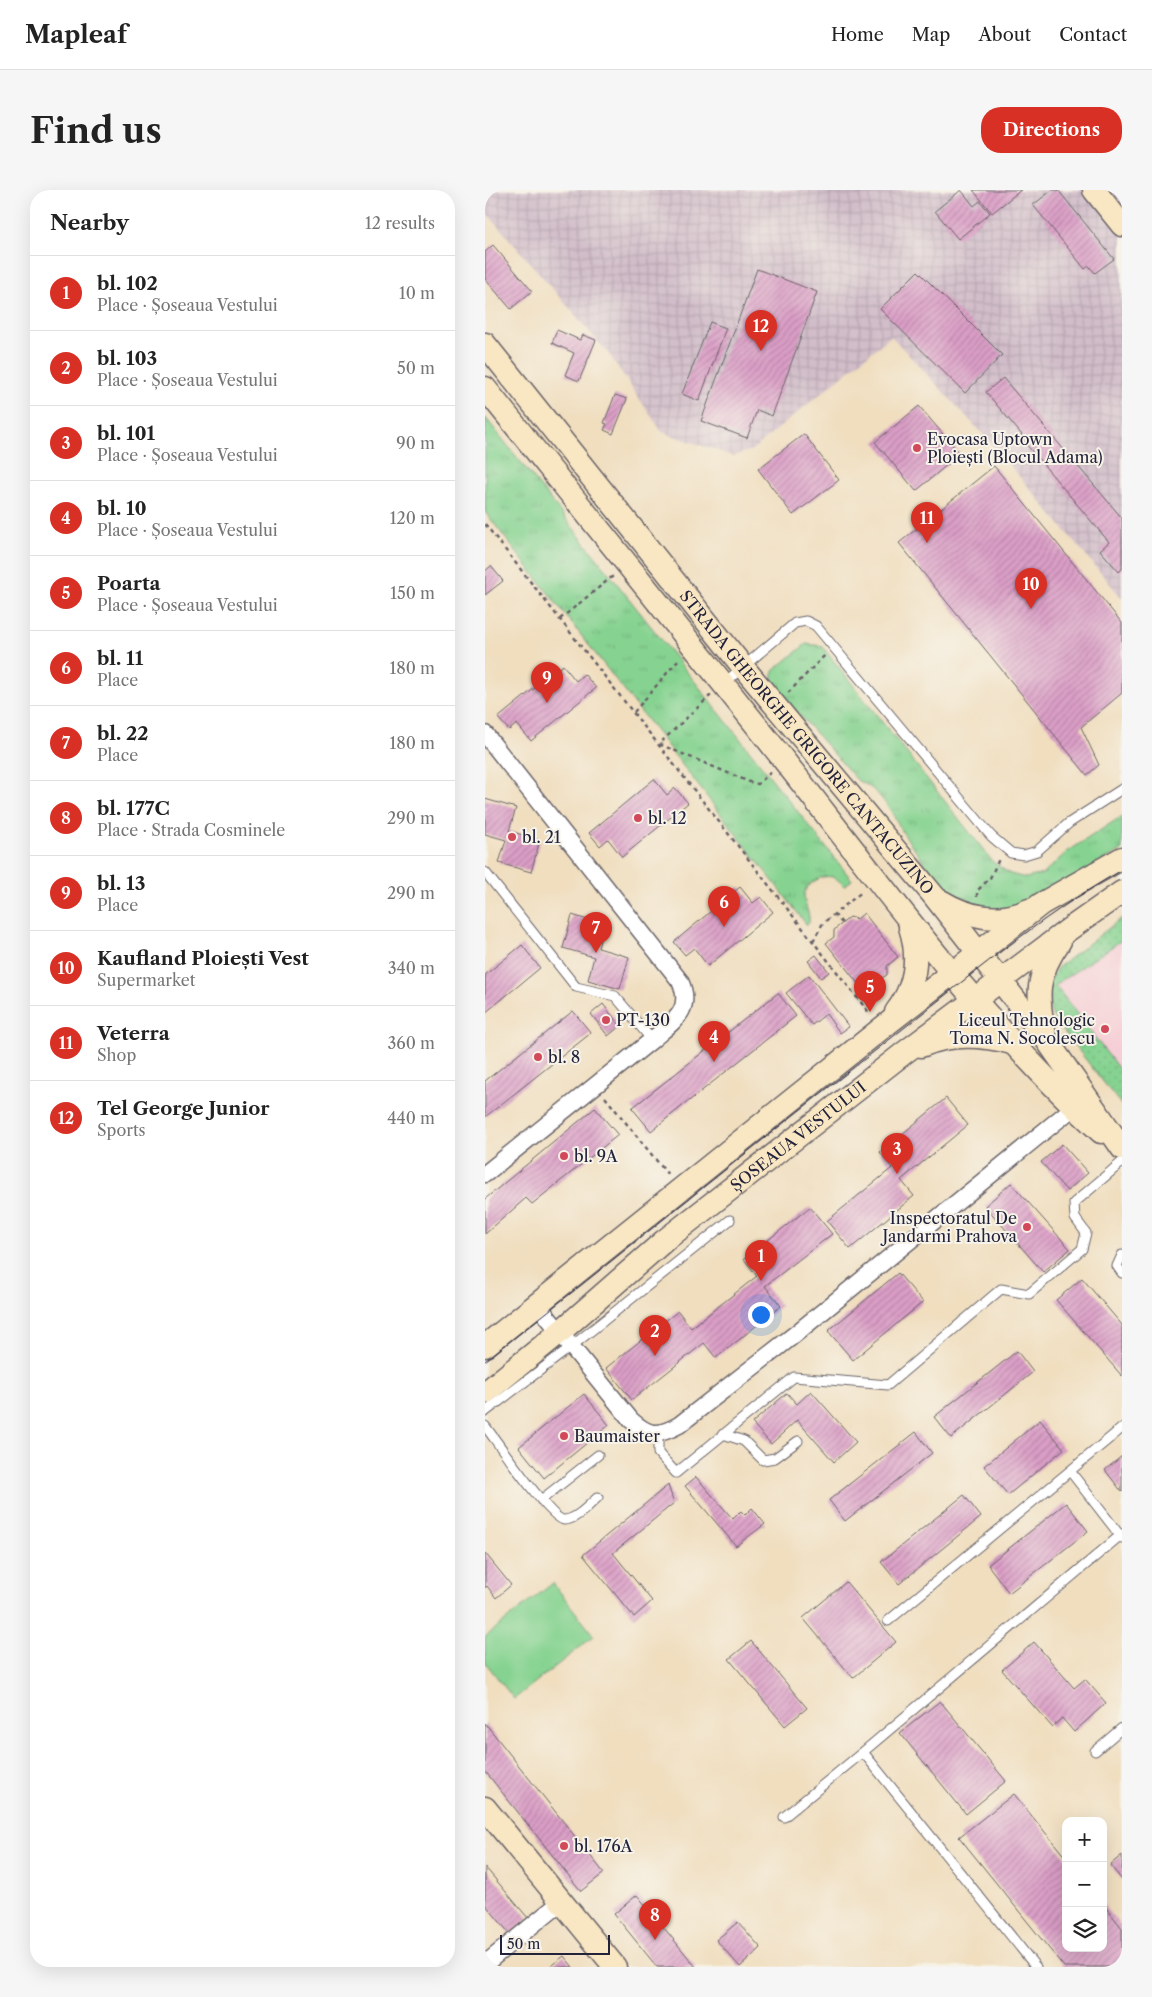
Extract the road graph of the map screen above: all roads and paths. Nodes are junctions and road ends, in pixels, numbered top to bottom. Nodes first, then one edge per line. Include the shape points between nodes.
1 (1094, 190) edge
2 (1122, 225) edge
3 (485, 344) edge
4 (485, 388) edge
5 (485, 524) edge
6 (627, 564) junction
7 (560, 619) junction
8 (692, 645) junction
9 (835, 646) junction
10 (743, 667) junction
11 (723, 684) junction
12 (775, 706) junction
13 (634, 712) junction
14 (485, 734) edge
15 (659, 744) junction
16 (784, 760) junction
17 (1122, 789) edge
18 (730, 834) junction
19 (725, 838) dead end
20 (1004, 848) junction
21 (1122, 858) edge
22 (485, 872) edge
23 (876, 880) junction
24 (1122, 892) edge
25 (934, 896) junction
26 (1041, 904) junction
27 (835, 914) junction
28 (982, 917) junction
29 (908, 921) junction
30 (842, 924) dead end
31 (1067, 930) junction
32 (813, 941) junction
33 (978, 953) junction
34 (951, 974) junction
35 (1000, 981) junction
36 (974, 1001) junction
37 (883, 1027) junction
38 (1046, 1039) junction
39 (652, 1040) junction
40 (1012, 1043) junction
41 (904, 1053) junction
42 (596, 1086) junction
43 (1074, 1107) junction
44 (1122, 1150) edge
45 (1122, 1162) edge
46 (485, 1174) edge
47 (681, 1191) junction
48 (730, 1220) dead end
49 (1122, 1255) edge
50 (1122, 1273) edge
51 (537, 1304) junction
52 (566, 1339) junction
53 (485, 1346) edge
54 (485, 1392) edge
55 (485, 1412) edge
56 (485, 1426) edge
57 (1122, 1428) edge
58 (658, 1434) junction
59 (723, 1434) junction
60 (798, 1441) dead end
61 (598, 1455) dead end
62 (1070, 1471) junction
63 (598, 1497) dead end
64 (541, 1500) junction
65 (1121, 1536) edge
66 (888, 1621) dead end
67 (1122, 1728) edge
68 (1095, 1750) dead end
69 (863, 1752) junction
70 (485, 1808) edge
71 (784, 1817) dead end
72 (561, 1901) junction
73 (485, 1964) edge
74 (615, 1967) edge
75 (1036, 1967) edge

1 - 2 main road
3 - 10 main road, STRADA GHEORGHE GRIGORE CANTACUZINO
4 - 6 main road, STRADA GHEORGHE GRIGORE CANTACUZINO
5 - 7 path
6 - 7 path
6 - 8 main road, STRADA GHEORGHE GRIGORE CANTACUZINO
7 - 13 path
8 - 11 main road, STRADA GHEORGHE GRIGORE CANTACUZINO
8 - 13 path
9 - 10 lane via 816,626 806,621 795,623
9 - 12 path
9 - 20 lane
10 - 11 lane
10 - 12 main road, STRADA GHEORGHE GRIGORE CANTACUZINO
11 - 15 path
11 - 16 main road, STRADA GHEORGHE GRIGORE CANTACUZINO
12 - 25 main road, STRADA GHEORGHE GRIGORE CANTACUZINO
13 - 15 path
14 - 39 street via 685,990 686,1000 679,1016
15 - 16 path via 758,784
15 - 18 path
16 - 23 main road, STRADA GHEORGHE GRIGORE CANTACUZINO
17 - 20 lane via 1069,823 1037,851 1011,854
18 - 19 path
18 - 32 path
20 - 28 path via 990,878 977,891 976,901
21 - 26 main road, ȘOSEAUA VESTULUI
22 - 39 lane via 576,987 615,996
23 - 27 path
23 - 29 main road, STRADA GHEORGHE GRIGORE CANTACUZINO
24 - 31 main road, ȘOSEAUA VESTULUI
25 - 28 main road via 956,910
25 - 33 main road, STRADA GHEORGHE GRIGORE CANTACUZINO
26 - 28 main road via 1023,913
26 - 33 main road, ȘOSEAUA VESTULUI
27 - 30 path
27 - 32 path via 823,923
29 - 34 main road, STRADA GHEORGHE GRIGORE CANTACUZINO
29 - 37 main road via 915,949 914,977 903,1002
31 - 35 main road, ȘOSEAUA VESTULUI
31 - 38 main road via 1052,953 1038,992
32 - 37 path
33 - 34 main road, ȘOSEAUA VESTULUI
33 - 35 main road, STRADA GHEORGHE GRIGORE CANTACUZINO
34 - 36 main road, STRADA GHEORGHE GRIGORE CANTACUZINO
34 - 37 main road, ȘOSEAUA VESTULUI
35 - 36 main road, ȘOSEAUA VESTULUI
35 - 38 main road, STRADA GHEORGHE GRIGORE CANTACUZINO
36 - 40 main road, STRADA GHEORGHE GRIGORE CANTACUZINO
36 - 41 main road, ȘOSEAUA VESTULUI
37 - 47 main road, ȘOSEAUA VESTULUI
38 - 44 main road, STRADA GHEORGHE GRIGORE CANTACUZINO
39 - 42 street
40 - 41 main road via 961,1036 931,1041
40 - 43 main road, STRADA GHEORGHE GRIGORE CANTACUZINO
41 - 52 main road, ȘOSEAUA VESTULUI via 664,1241
42 - 46 street
42 - 47 path
43 - 44 main road, STRADA GHEORGHE GRIGORE CANTACUZINO
43 - 58 street via 779,1347 679,1425
45 - 59 lane via 1074,1203 1075,1218 1086,1233 1082,1250 1029,1294 1001,1289 888,1385 794,1377
47 - 51 main road, ȘOSEAUA VESTULUI
48 - 52 lane
49 - 50 lane via 1117,1266
51 - 52 street
51 - 53 main road, ȘOSEAUA VESTULUI
52 - 54 main road, ȘOSEAUA VESTULUI
52 - 55 lane
52 - 58 street via 631,1420 642,1430
56 - 64 lane
57 - 62 lane
58 - 59 lane via 658,1453 676,1473
59 - 60 lane via 744,1440 763,1460 775,1458
61 - 64 lane
62 - 65 lane
62 - 66 lane
63 - 64 lane via 566,1520 560,1520
65 - 69 lane
67 - 68 lane
69 - 71 lane
69 - 75 lane
70 - 72 main road
72 - 73 street
72 - 74 main road

